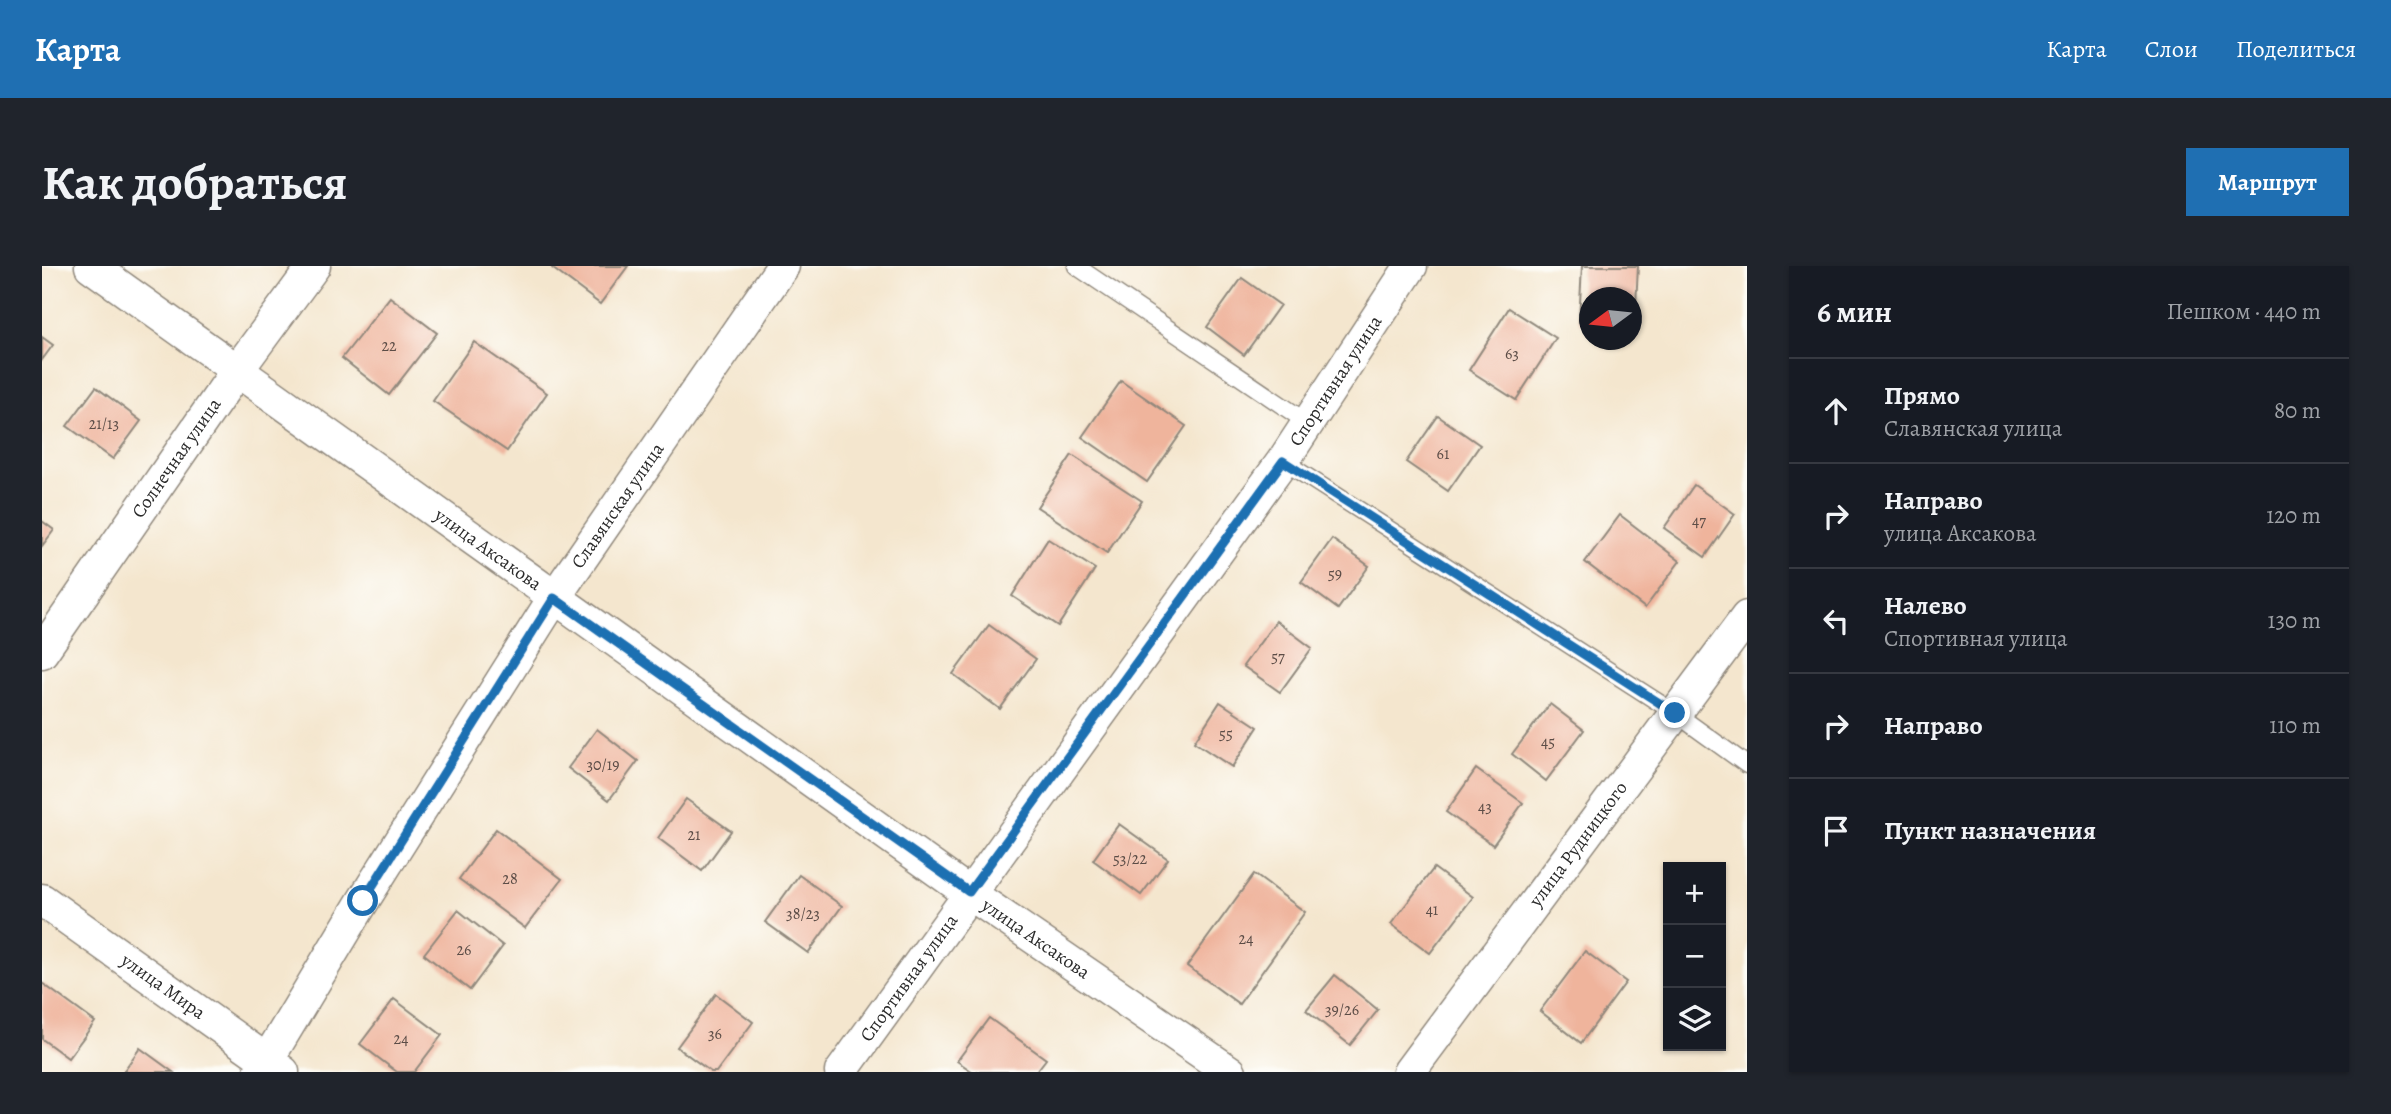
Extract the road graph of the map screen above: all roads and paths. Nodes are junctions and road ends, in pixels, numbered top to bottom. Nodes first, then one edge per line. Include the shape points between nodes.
1 (91, 266) edge
2 (314, 266) edge
3 (783, 266) edge
4 (1076, 266) edge
5 (1411, 266) edge
6 (236, 372) junction
7 (1308, 423) junction
8 (1283, 461) junction
9 (554, 598) junction
10 (1747, 617) edge
11 (42, 652) edge
12 (1675, 713) junction
13 (1747, 765) edge
14 (969, 892) junction
15 (42, 900) edge
16 (270, 1068) edge
17 (841, 1072) edge
18 (1230, 1072) edge
19 (1409, 1072) edge

1 - 6 street, улица Аксакова
2 - 6 street, Солнечная улица
3 - 9 street, Славянская улица
4 - 7 lane
5 - 7 street, Спортивная улица
6 - 9 street, улица Аксакова
6 - 11 street, Солнечная улица
7 - 8 street, Спортивная улица
8 - 12 lane
8 - 14 street, Спортивная улица
9 - 14 street, улица Аксакова
9 - 16 street, Славянская улица via 363,901
10 - 12 street, улица Рудницкого
12 - 13 lane
12 - 19 street, улица Рудницкого
14 - 17 street, Спортивная улица
14 - 18 street, улица Аксакова
15 - 16 street, улица Мира

